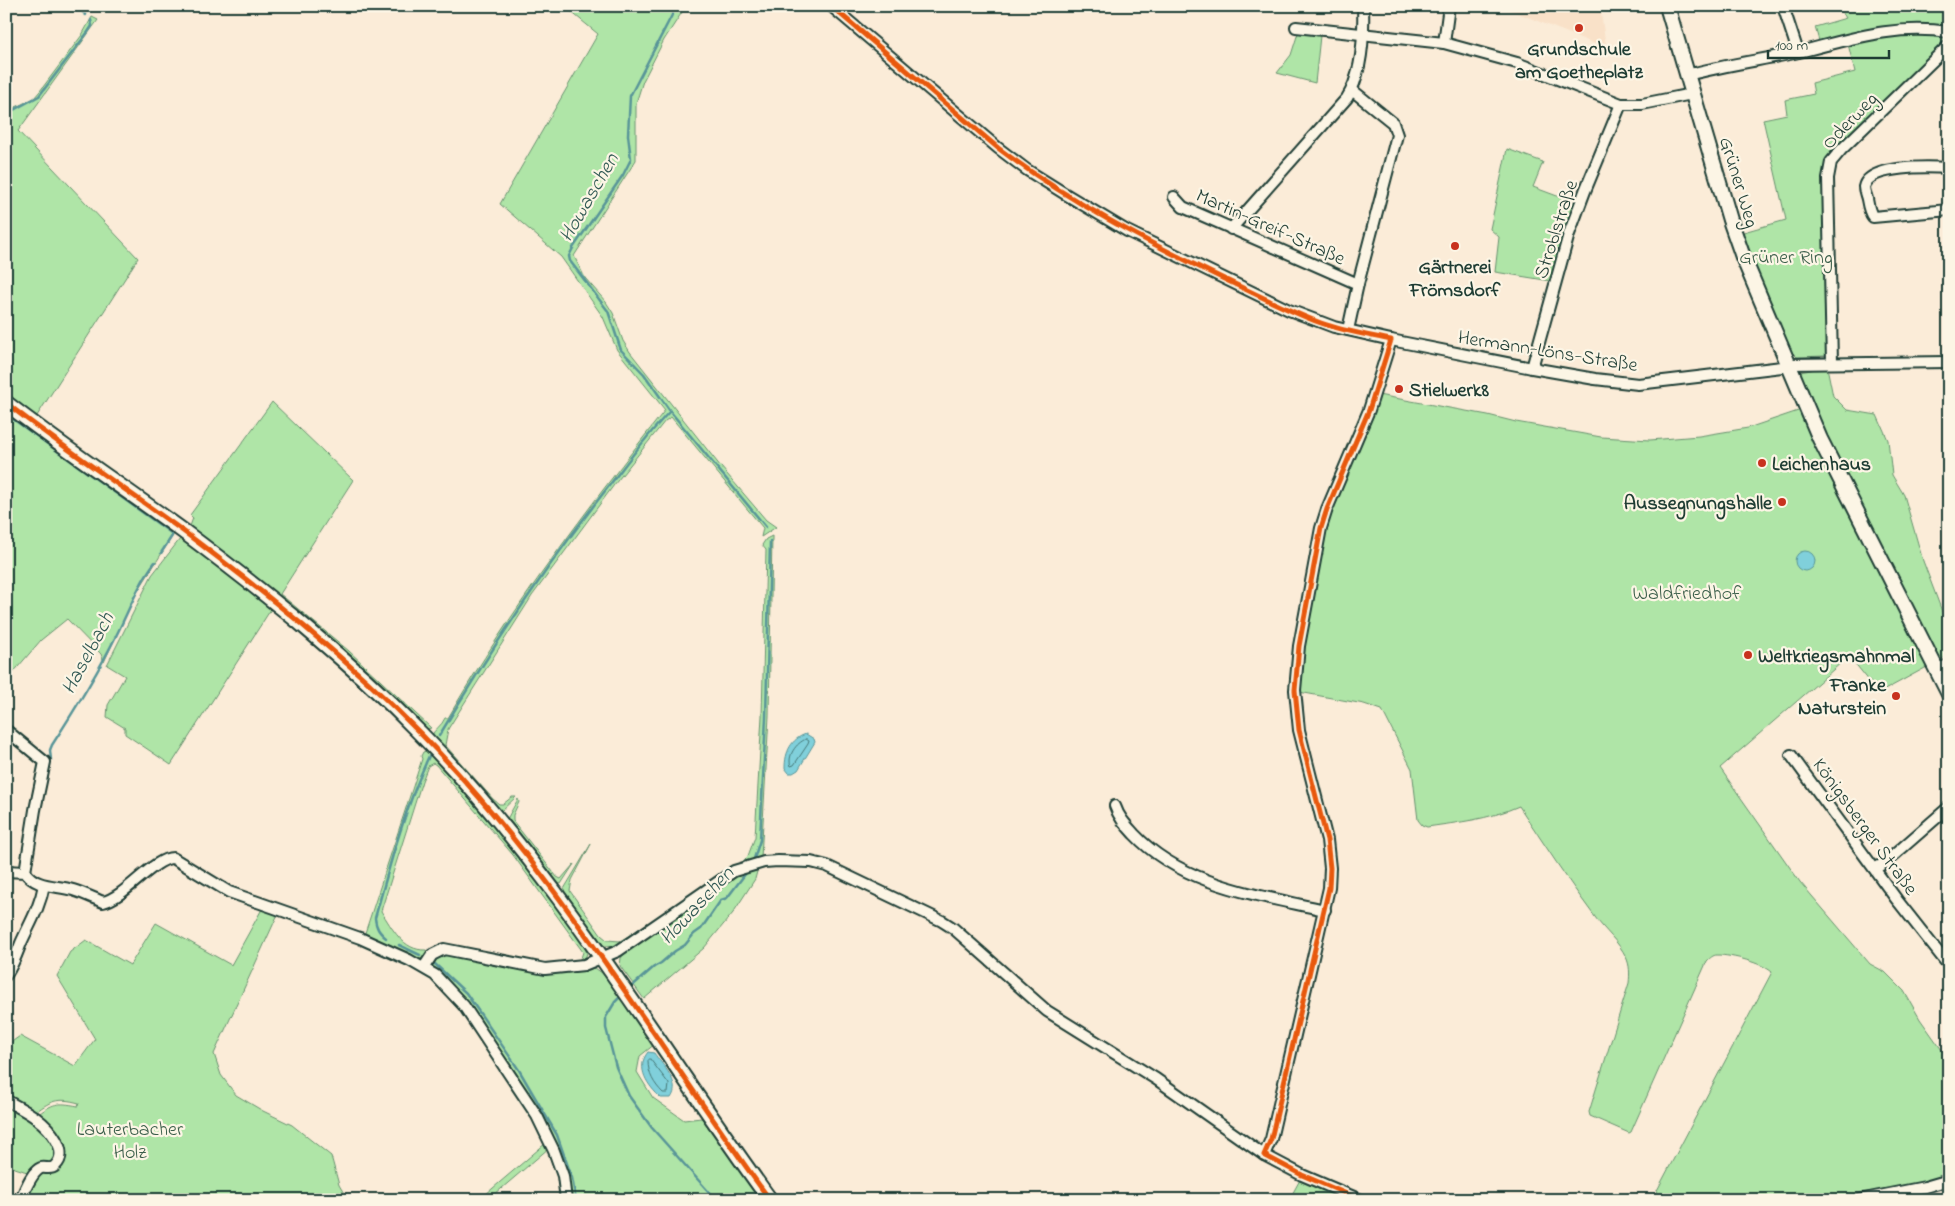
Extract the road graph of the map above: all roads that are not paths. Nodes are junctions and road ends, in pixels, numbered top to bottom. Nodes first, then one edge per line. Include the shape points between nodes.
1 (830, 6) edge
2 (1363, 6) edge
3 (1449, 6) edge
4 (1667, 6) edge
5 (1783, 6) edge
6 (1296, 27) dead end
7 (1949, 32) edge
8 (1364, 35) junction
9 (1444, 43) junction
10 (1949, 45) edge
11 (1798, 52) junction
12 (1687, 75) junction
13 (1352, 90) junction
14 (1692, 94) junction
15 (1620, 104) junction
16 (1949, 168) edge
17 (1174, 197) dead end
18 (1949, 210) edge
19 (1231, 229) junction
20 (1358, 284) junction
21 (1348, 330) junction
22 (1391, 340) junction
23 (1832, 362) junction
24 (1949, 362) edge
25 (1790, 364) junction
26 (1532, 368) junction
27 (6, 403) edge
28 (1942, 667) edge
29 (1949, 694) edge
30 (6, 730) edge
31 (1791, 755) dead end
32 (1115, 806) dead end
33 (1949, 807) edge
34 (1876, 868) junction
35 (6, 871) edge
36 (25, 872) junction
37 (44, 885) junction
38 (1325, 910) junction
39 (602, 958) junction
40 (1949, 966) edge
41 (424, 968) junction
42 (6, 975) edge
43 (6, 1100) edge
44 (1264, 1155) junction
45 (1949, 1180) edge
46 (20, 1200) edge
47 (566, 1200) edge
48 (770, 1200) edge
49 (1360, 1200) edge
50 (1859, 1200) edge

1 - 21 street, Hermann-Löns-Straße via 998,148 1067,196 1127,231 1303,316
2 - 8 street
3 - 9 street
4 - 12 street, Grüner Weg
5 - 11 street
6 - 8 street
7 - 11 street via 1927,29 1883,31
8 - 9 street
8 - 13 street
9 - 15 street via 1517,63
10 - 23 street, Oderweg via 1831,162 1828,178
11 - 12 street
12 - 14 street, Grüner Weg
13 - 19 street
13 - 20 street via 1392,123 1397,135
14 - 15 street via 1642,104
14 - 25 street, Grüner Weg via 1736,238
15 - 26 street, Stroblstraße via 1570,234
16 - 18 street via 1888,170 1868,181 1864,190 1870,213 1877,218
17 - 19 street, Martin-Greif-Straße via 1183,207
19 - 20 street, Martin-Greif-Straße
20 - 21 street
21 - 22 street, Hermann-Löns-Straße
22 - 26 street, Hermann-Löns-Straße
22 - 38 street via 1369,410 1321,528 1296,669 1299,730 1329,854
23 - 24 street, Hermann-Löns-Straße
23 - 25 street, Hermann-Löns-Straße
25 - 26 street, Hermann-Löns-Straße via 1638,384
25 - 28 street, Grüner Weg via 1820,439
27 - 39 street via 250,582 344,660 423,736 486,806
28 - 29 street, Grüner Weg
30 - 36 street via 45,762
31 - 34 street, Königsberger Straße
32 - 38 street via 1118,817 1150,849 1190,873 1227,887
33 - 34 street
34 - 40 street, Königsberger Straße
35 - 36 street
36 - 37 street via 30,879
37 - 41 street via 73,890 103,902 117,896 162,861 173,858 230,892 360,938
37 - 42 street via 36,914
38 - 44 street via 1271,1139
39 - 41 street via 572,968 545,969 444,949 432,955
39 - 44 street via 618,951 722,879 744,868 795,860 826,866 942,921 1047,1011 1156,1078
39 - 48 street
41 - 47 street via 464,1006 536,1116 563,1176
43 - 46 street via 38,1119 56,1140 60,1151 56,1166 38,1170
44 - 49 street
45 - 50 street

